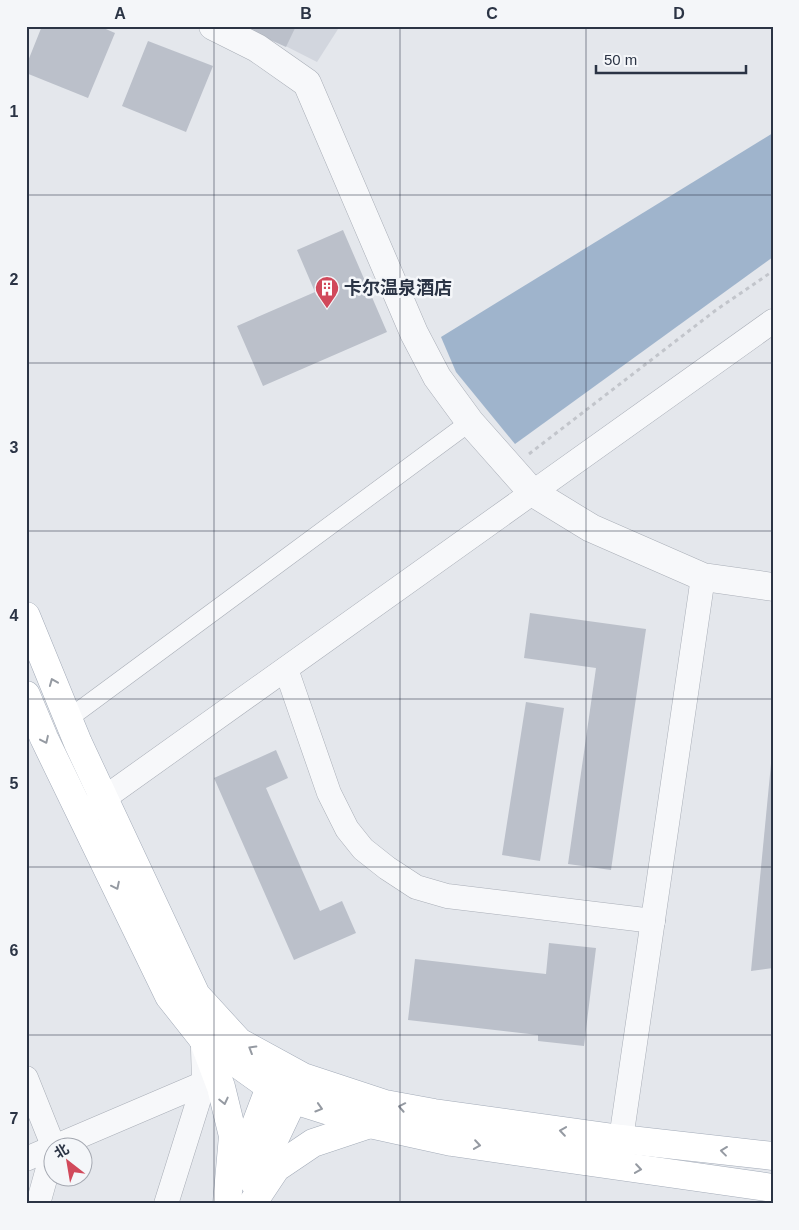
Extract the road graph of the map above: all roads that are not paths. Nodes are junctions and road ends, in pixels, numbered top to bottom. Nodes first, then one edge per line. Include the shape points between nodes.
1 (213, 26) edge
2 (773, 321) edge
3 (470, 422) junction
4 (532, 492) junction
5 (703, 576) junction
6 (773, 587) edge
7 (26, 616) edge
8 (286, 669) junction
9 (26, 695) edge
10 (68, 719) junction
11 (105, 798) junction
12 (81, 814) junction
13 (653, 921) junction
14 (196, 995) junction
15 (203, 1039) junction
16 (26, 1078) edge
17 (204, 1083) junction
18 (287, 1083) junction
19 (370, 1124) junction
20 (50, 1138) edge
21 (79, 1138) edge
22 (621, 1139) junction
23 (42, 1153) edge
24 (773, 1156) edge
25 (26, 1159) edge
26 (43, 1188) edge
27 (773, 1188) edge
28 (38, 1204) edge
29 (166, 1204) edge
30 (227, 1204) edge
31 (244, 1204) edge
32 (252, 1204) edge

1 - 3 street via 257,48 307,83 414,333 438,377
2 - 4 street
3 - 4 street
3 - 10 street
4 - 5 street via 591,528
4 - 8 street
5 - 6 street
5 - 13 street
10 -> 7 main road
8 - 11 street
8 - 13 street via 329,793 347,829 363,849 387,868 416,887 447,896
9 -> 12 main road
10 - 11 main road
11 - 12 street
11 - 14 main road
12 -> 15 main road via 169,996
13 - 22 street
14 - 15 street
18 -> 14 main road via 239,1042
15 - 17 street
15 - 18 main road
15 -> 30 main road via 221,1087 233,1136
16 - 20 street
17 - 21 street
17 - 29 street
18 -> 19 main road
22 -> 18 main road via 434,1113
18 - 30 main road
18 - 31 main road
19 -> 27 main road via 452,1142
19 - 32 main road via 313,1143 276,1168
24 -> 22 main road
23 - 25 street
26 - 28 street

